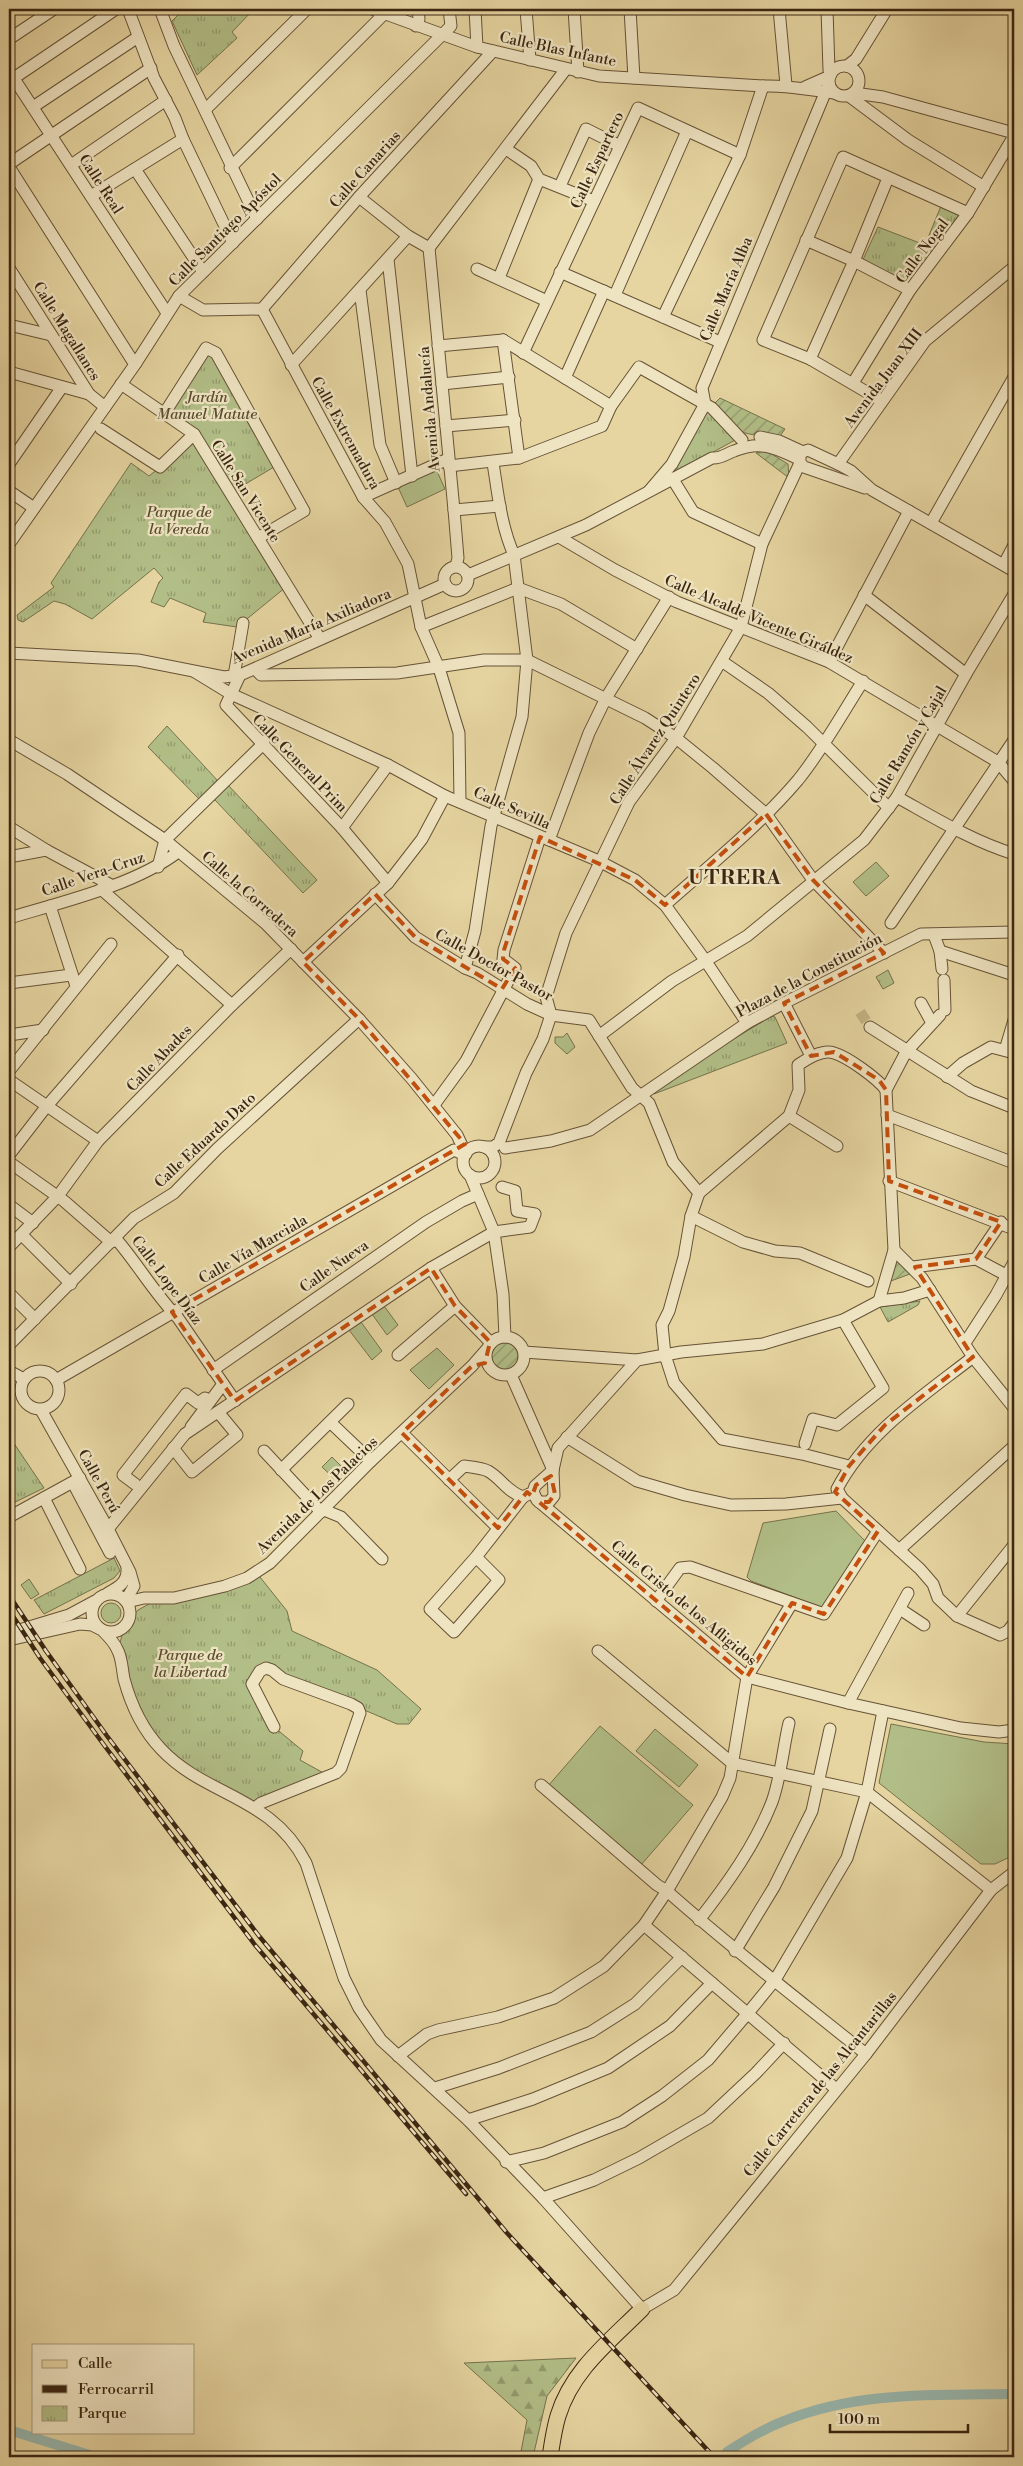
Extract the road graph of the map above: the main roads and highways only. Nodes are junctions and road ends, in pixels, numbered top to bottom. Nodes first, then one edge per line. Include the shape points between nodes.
1 (642, 2309) road end
2 (550, 2457) edge

1 - 2 main road via 588,2362 573,2382 558,2417

